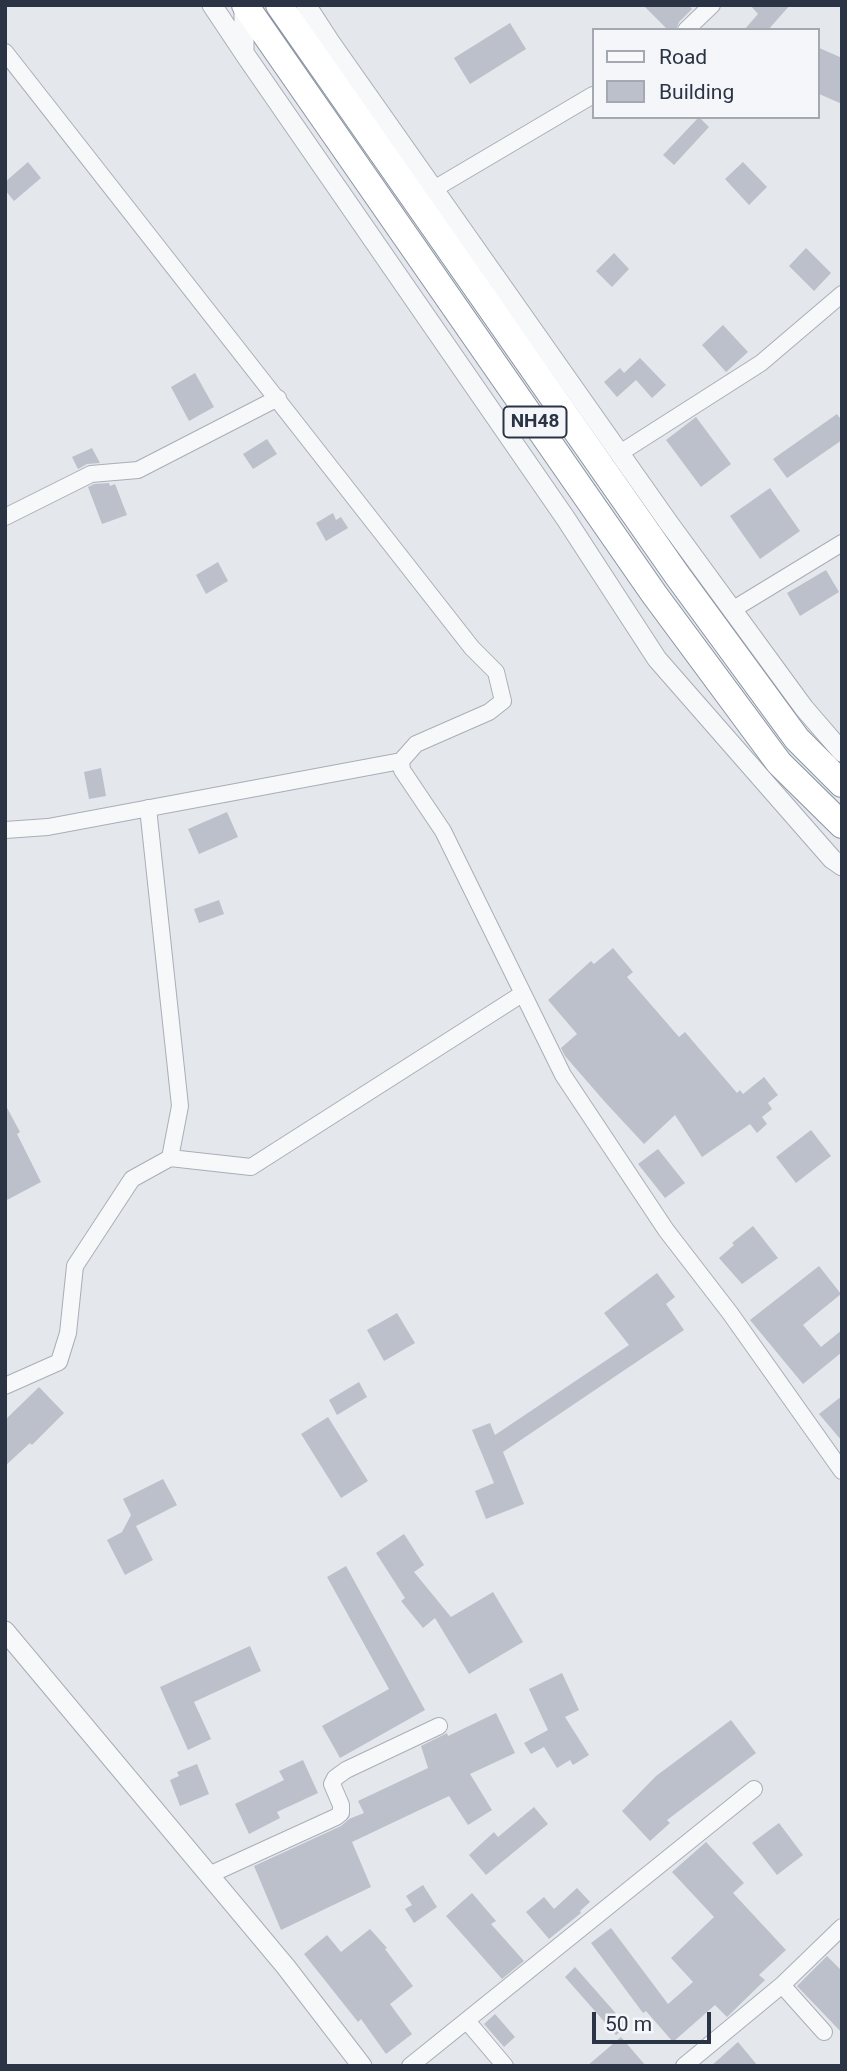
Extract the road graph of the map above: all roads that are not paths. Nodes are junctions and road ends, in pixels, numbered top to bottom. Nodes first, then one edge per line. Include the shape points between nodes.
1 (212, 5) edge
2 (245, 5) edge
3 (279, 5) edge
4 (306, 5) edge
5 (712, 5) edge
6 (688, 28) edge
7 (5, 52) edge
8 (244, 53) junction
9 (592, 96) edge
10 (434, 189) junction
11 (842, 294) edge
12 (278, 398) junction
13 (620, 453) junction
14 (5, 517) edge
15 (842, 543) edge
16 (732, 610) junction
17 (842, 752) edge
18 (401, 761) junction
19 (842, 784) edge
20 (148, 808) junction
21 (842, 825) edge
22 (5, 830) edge
23 (842, 866) edge
24 (522, 994) junction
25 (170, 1158) junction
26 (5, 1386) edge
27 (842, 1471) edge
28 (5, 1631) edge
29 (439, 1726) dead end
30 (754, 1789) dead end
31 (209, 1875) junction
32 (842, 1927) edge
33 (782, 1985) junction
34 (467, 2021) junction
35 (824, 2032) dead end
36 (362, 2066) edge
37 (410, 2066) edge
38 (505, 2066) edge
39 (684, 2066) edge

1 - 8 street
2 - 8 street
2 - 21 highway, NH48 via 654,594 779,763
3 - 19 highway, NH48 via 677,575 797,739
4 - 10 street
5 - 6 street
7 - 12 street
8 - 23 street via 566,519 657,659
9 - 10 street
10 - 13 street
11 - 13 street via 761,363
12 - 14 street via 138,470 91,474
12 - 18 street via 472,648 496,672 503,701 489,712 416,744
13 - 16 street
15 - 16 street
16 - 17 street
18 - 20 street
18 - 24 street via 402,770 443,831
20 - 22 street via 48,827
20 - 25 street via 180,1106
24 - 25 street via 251,1167
24 - 27 street via 563,1075 666,1230
25 - 26 street via 132,1179 75,1266 68,1333 59,1362
28 - 31 street
29 - 31 street via 335,1778 332,1784 341,1805 336,1817
30 - 34 street
31 - 36 street
32 - 33 street
33 - 35 street
33 - 39 street
34 - 37 street
34 - 38 street

